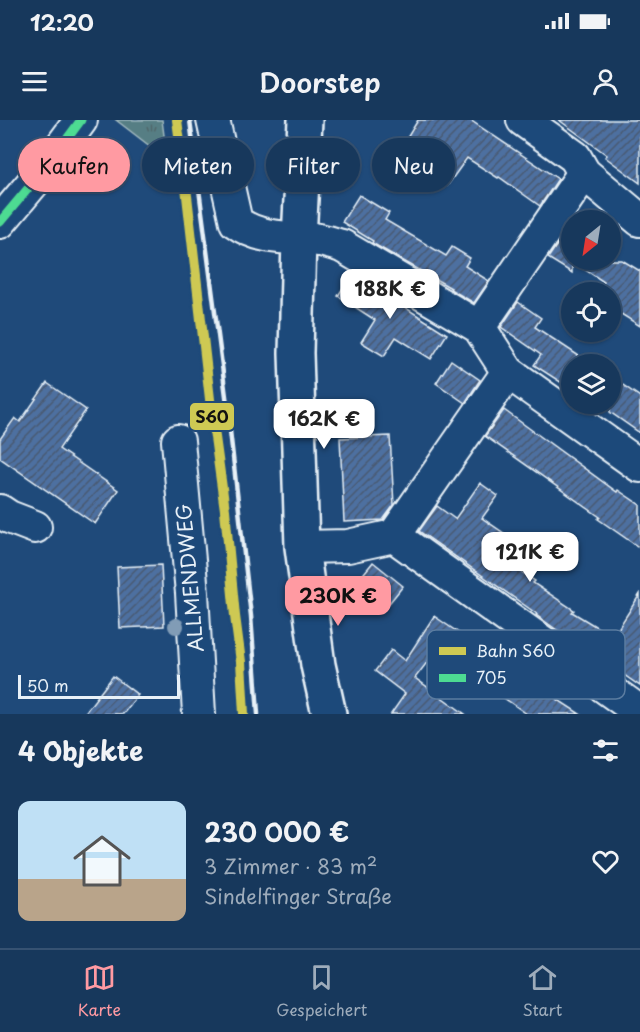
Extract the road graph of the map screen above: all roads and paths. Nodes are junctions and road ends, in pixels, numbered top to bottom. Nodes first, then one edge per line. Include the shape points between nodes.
1 (81, 120) edge
2 (213, 120) edge
3 (304, 120) edge
4 (524, 120) edge
5 (584, 173) junction
6 (640, 220) edge
7 (0, 222) edge
8 (299, 239) junction
9 (479, 327) junction
10 (508, 372) junction
11 (178, 441) dead end
12 (640, 466) edge
13 (0, 511) edge
14 (34, 527) dead end
15 (394, 536) junction
16 (302, 548) junction
17 (525, 630) edge
18 (622, 699) edge
19 (640, 712) edge
20 (199, 714) edge
21 (329, 714) edge

1 - 7 street
2 - 8 street via 236,222 257,233
3 - 8 main road
4 - 5 street via 575,157
5 - 6 street
5 - 9 street
8 - 9 street via 342,246
8 - 16 main road via 296,353
9 - 10 street
10 - 12 street
10 - 15 street
11 - 20 street, ALLMENDWEG
13 - 14 street
15 - 16 street via 348,546
15 - 17 street
16 - 21 main road
18 - 19 street

